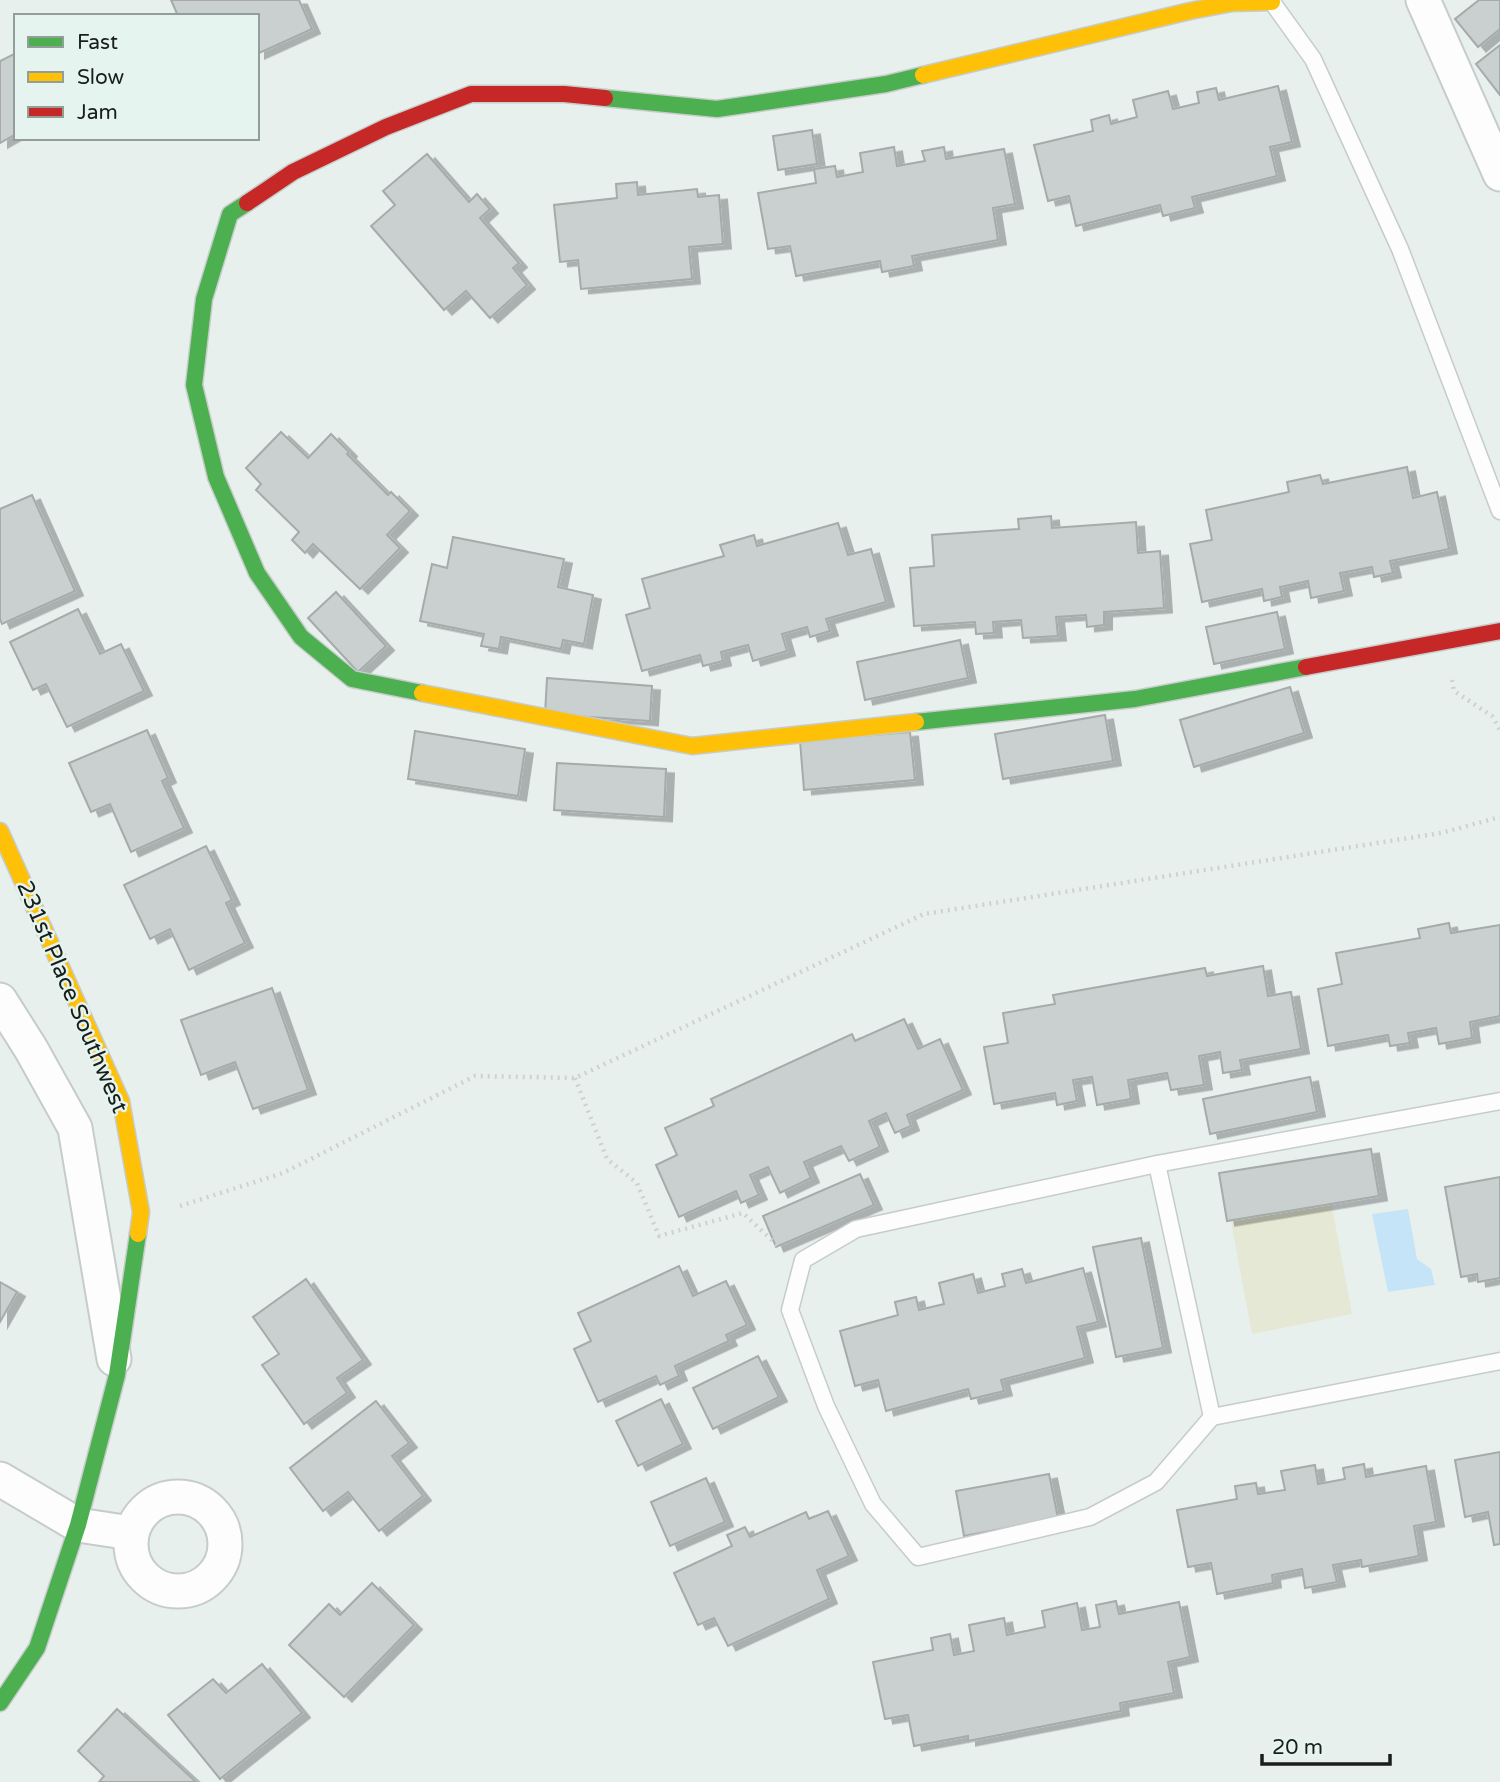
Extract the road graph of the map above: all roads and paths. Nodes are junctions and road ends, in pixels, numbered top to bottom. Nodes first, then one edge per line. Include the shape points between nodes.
1 (1423, 0) edge
2 (1272, 2) joint
3 (1500, 174) edge
4 (1500, 511) edge
5 (1500, 631) edge
6 (1442, 642) junction
7 (1500, 730) edge
8 (1500, 817) edge
9 (0, 831) edge
10 (0, 1000) edge
11 (575, 1078) junction
12 (1500, 1101) edge
13 (1157, 1164) junction
14 (139, 1219) junction
15 (801, 1268) junction
16 (1500, 1362) edge
17 (117, 1375) junction
18 (1212, 1417) junction
19 (0, 1479) edge
20 (78, 1525) junction
21 (131, 1533) dead end
22 (0, 1703) edge

1 - 3 street
2 - 4 lane via 1313,59 1400,249
2 - 6 street via 1232,2 886,84 717,108 564,94 471,94 386,127 293,172 230,214 204,299 194,384 216,477 257,573 300,636 352,679 692,746 1135,699
5 - 6 street
6 - 7 path via 1454,691 1492,716
8 - 11 path via 1441,833 924,914
9 - 14 street, 231st Place Southwest via 121,1101
10 - 17 street, 231st Place Southwest via 75,1128
11 - 14 path via 475,1076 283,1173
11 - 15 path via 607,1159 637,1183 659,1236 743,1213
12 - 13 lane
13 - 15 lane via 856,1229 803,1260
13 - 18 lane
14 - 17 street, 231st Place Southwest
15 - 18 lane via 790,1310 826,1406 873,1504 918,1557 1090,1517 1156,1482
16 - 18 lane
17 - 20 street, 231st Place Southwest
19 - 20 street
20 - 21 street
20 - 22 street, 231st Place Southwest via 37,1648

